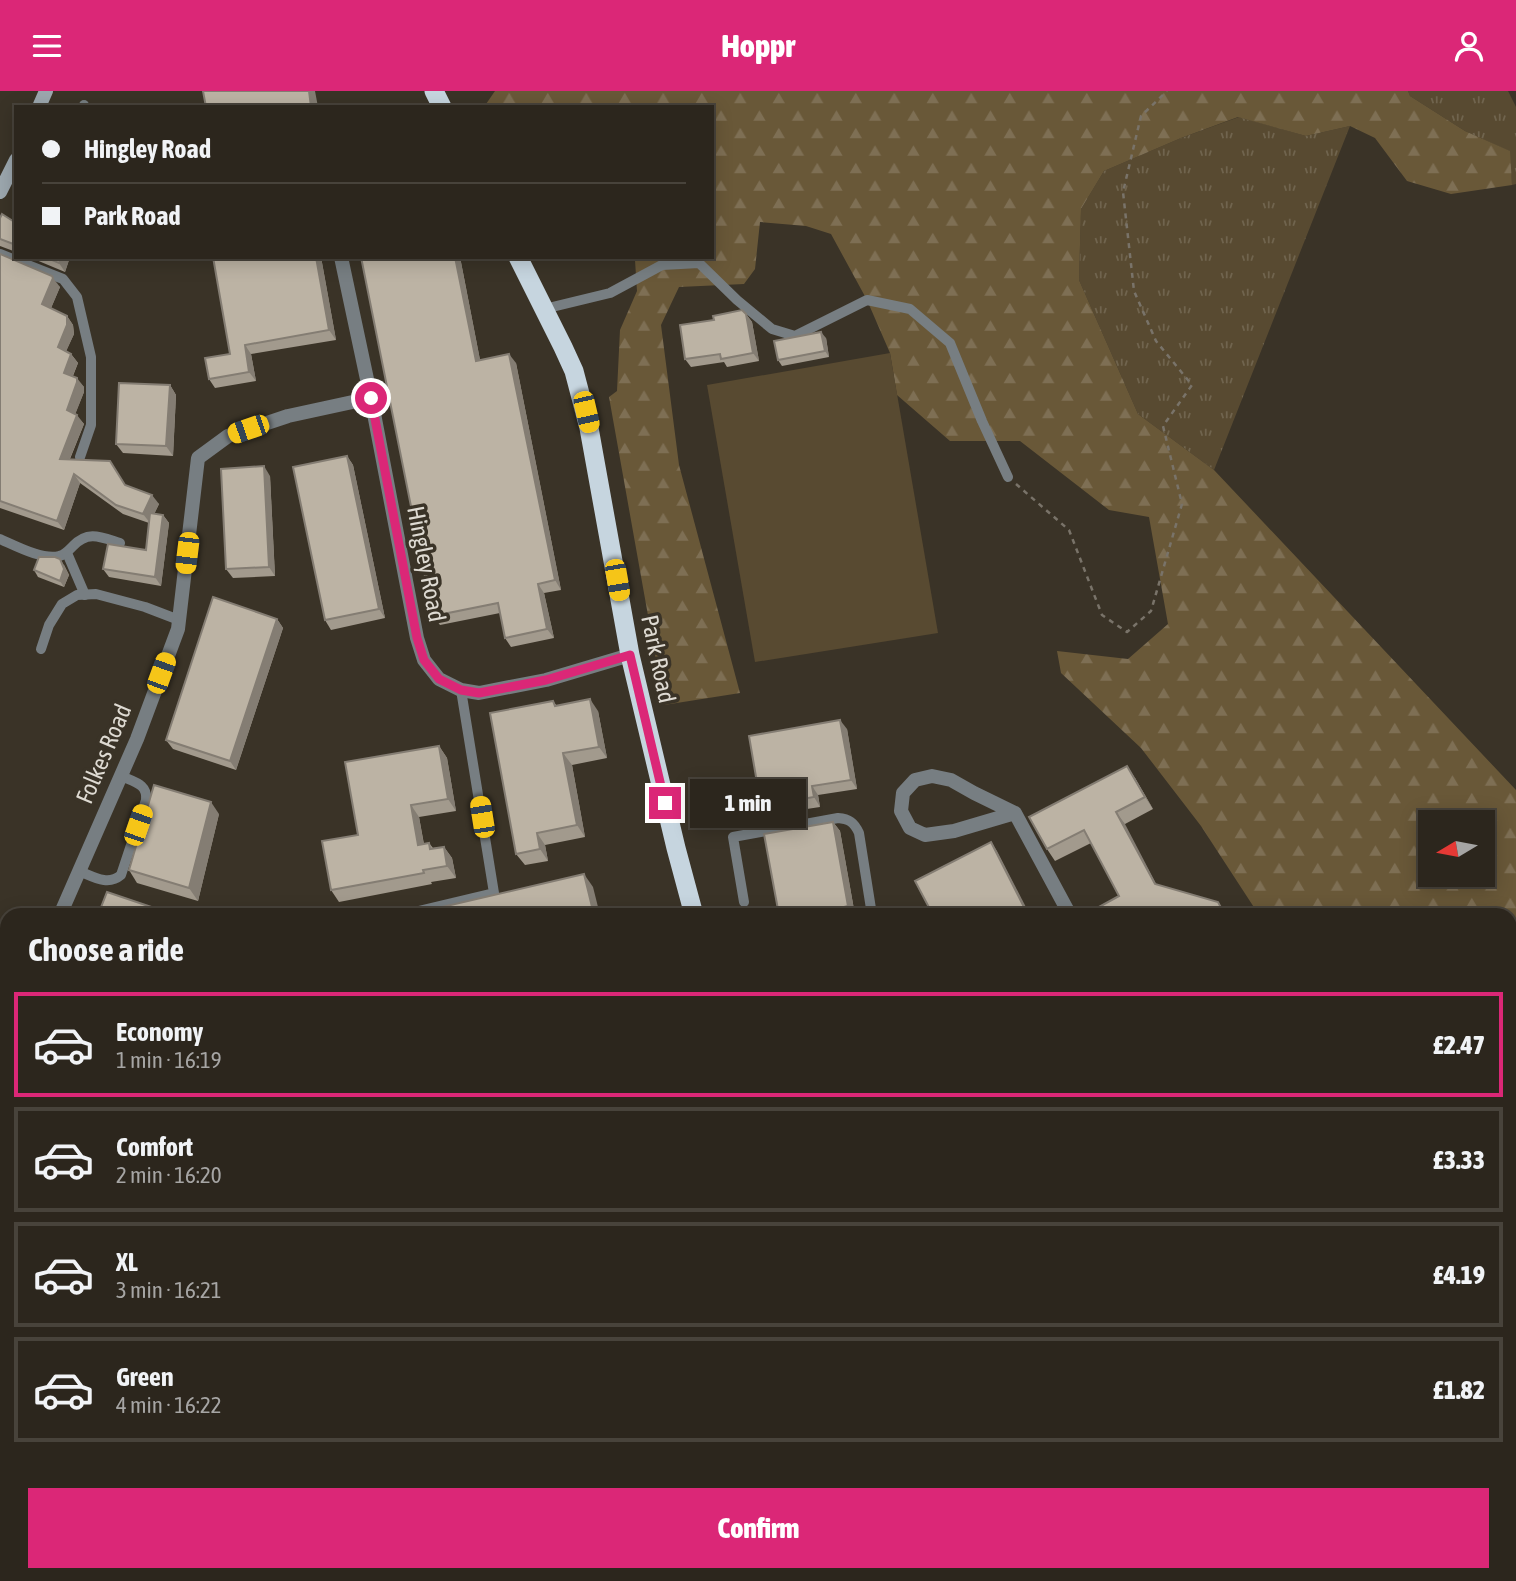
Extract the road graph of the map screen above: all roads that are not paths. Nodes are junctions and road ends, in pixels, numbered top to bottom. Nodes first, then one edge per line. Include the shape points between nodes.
1 (14, 164) edge
2 (0, 192) edge
3 (0, 254) edge
4 (341, 259) edge
5 (519, 259) edge
6 (544, 309) junction
7 (371, 398) junction
8 (80, 457) edge
9 (1008, 477) road end
10 (0, 539) edge
11 (120, 543) edge
12 (67, 552) junction
13 (85, 595) junction
14 (179, 620) junction
15 (41, 649) dead end
16 (630, 655) junction
17 (461, 690) junction
18 (121, 776) junction
19 (1014, 813) junction
20 (79, 871) junction
21 (744, 902) dead end
22 (63, 908) edge
23 (431, 908) edge
24 (692, 908) edge
25 (871, 908) edge
26 (1066, 908) edge

1 - 2 main road
3 - 8 lane via 63,279 77,297 91,357 91,425
4 - 7 street, Hingley Road
5 - 6 highway, Park Road
6 - 9 lane via 610,293 662,265 699,263 772,329 795,335 867,300 910,309 950,343
6 - 16 highway, Park Road via 582,396
7 - 14 street, Folkes Road via 288,416 228,436 198,458
7 - 17 street, Hingley Road via 417,638 424,660 439,679
10 - 12 lane via 38,555 59,557
11 - 12 lane via 87,537
12 - 13 lane
13 - 14 lane via 108,597
13 - 15 lane via 62,604
14 - 18 street, Folkes Road
16 - 17 street via 546,680 479,693
16 - 24 highway, Park Road
17 - 23 lane via 494,893
18 - 20 street, Folkes Road
18 - 20 lane via 143,786 147,794 121,875 107,881
19 - 19 street via 951,779 932,776 915,780 903,793 901,811 910,828 925,835
19 - 26 street
20 - 22 street, Folkes Road
21 - 25 lane via 733,837 845,818 859,833

